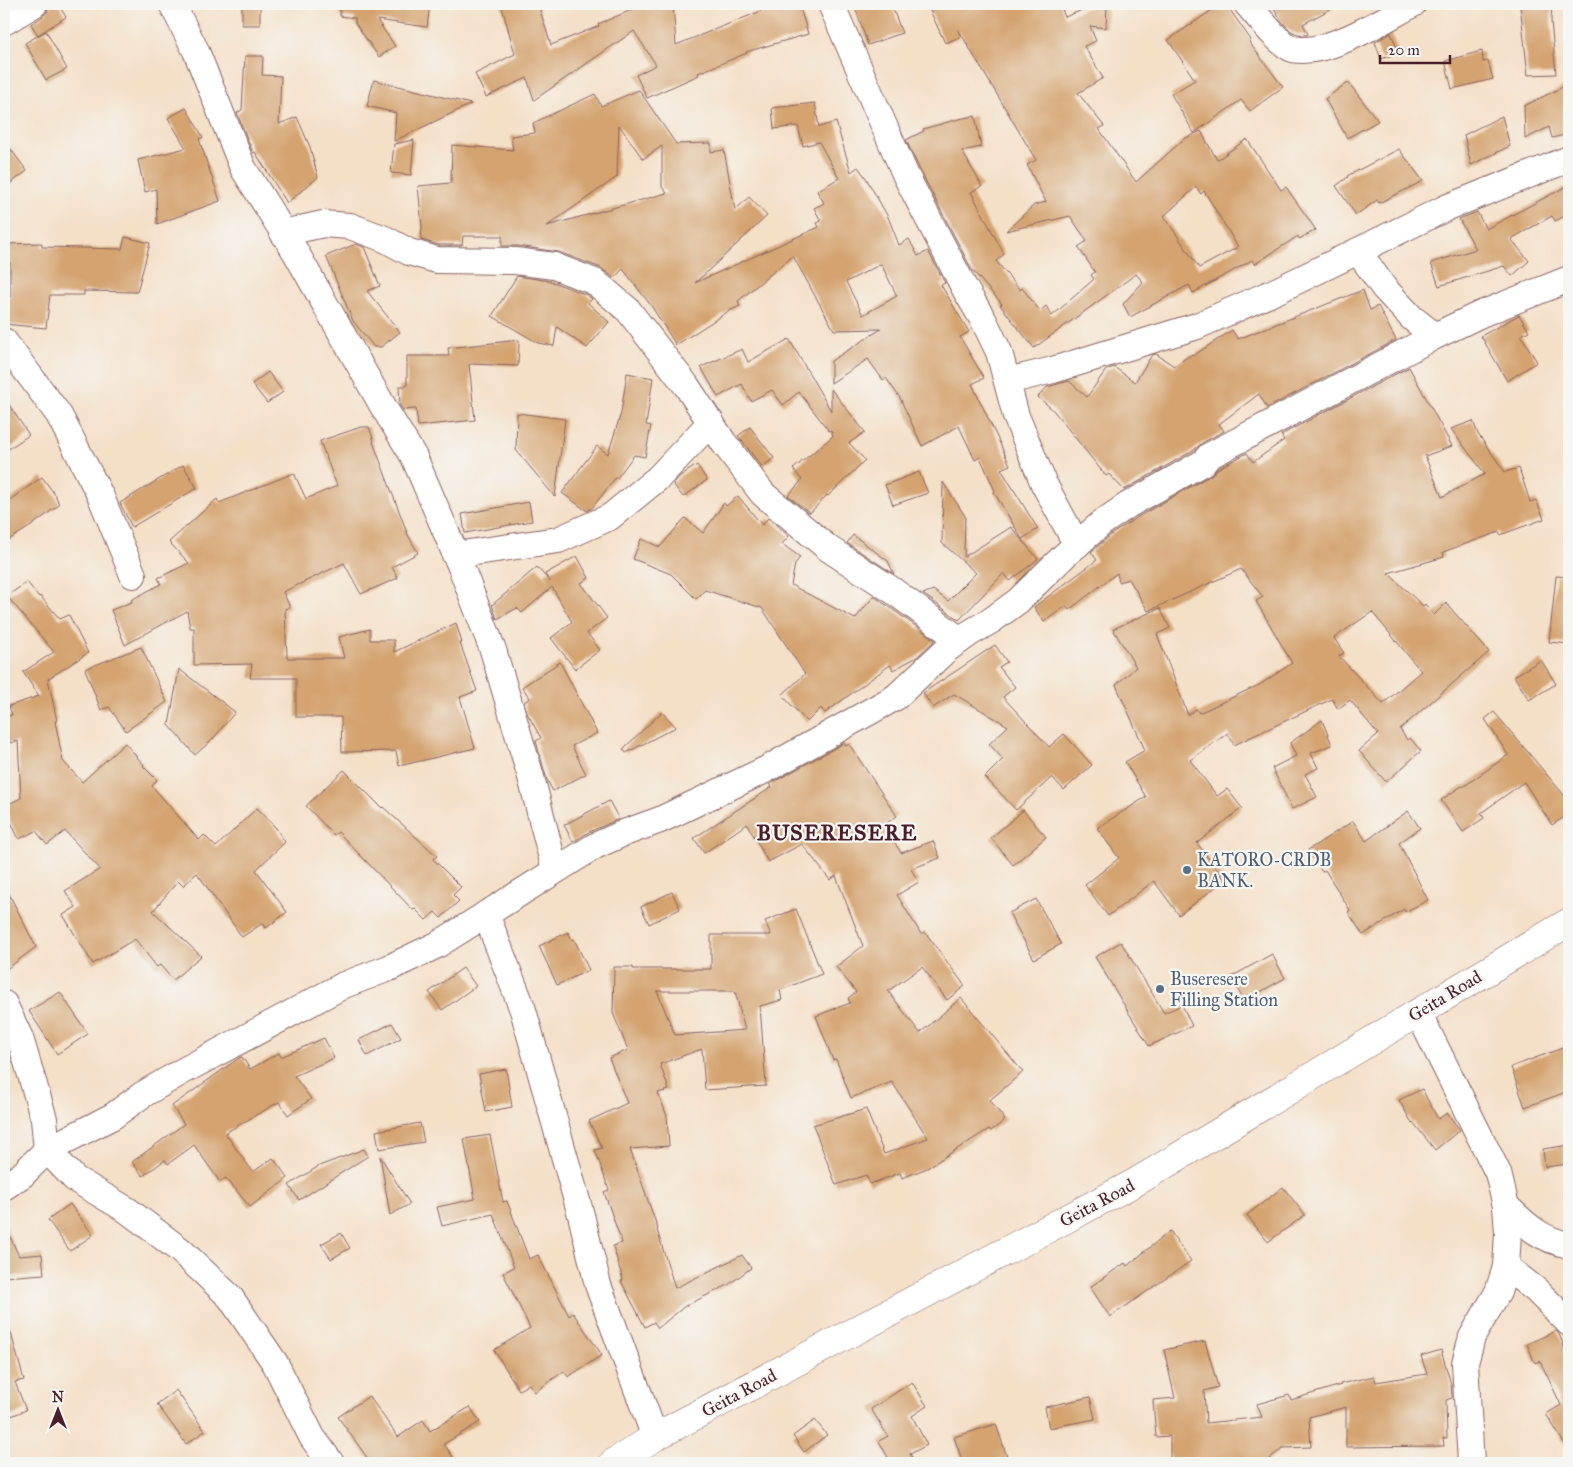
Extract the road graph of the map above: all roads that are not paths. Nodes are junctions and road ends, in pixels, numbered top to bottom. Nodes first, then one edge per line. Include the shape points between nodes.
1 (34, 4) edge
2 (172, 4) edge
3 (831, 4) edge
4 (1247, 4) edge
5 (1413, 4) edge
6 (4, 22) edge
7 (1569, 159) edge
8 (283, 233) junction
9 (1358, 252) junction
10 (1569, 279) edge
11 (1435, 336) junction
12 (4, 341) edge
13 (1006, 381) junction
14 (711, 422) junction
15 (1076, 545) junction
16 (455, 555) junction
17 (133, 575) dead end
18 (960, 640) junction
19 (555, 870) junction
20 (486, 914) junction
21 (1569, 922) edge
22 (4, 1004) edge
23 (1418, 1012) junction
24 (47, 1150) junction
25 (4, 1187) edge
26 (1506, 1206) junction
27 (1569, 1245) edge
28 (1506, 1267) junction
29 (1569, 1323) edge
30 (655, 1437) junction
31 (331, 1463) edge
32 (613, 1463) edge
33 (1471, 1463) edge

1 - 6 street
2 - 8 street via 196,51 243,168
3 - 13 street via 906,176 995,344
4 - 5 street via 1274,36 1292,49 1316,49 1350,39
7 - 9 street via 1448,207
8 - 14 street via 323,224 350,226 409,252 437,260 554,266 595,282 628,310
8 - 16 street via 414,457
9 - 11 street via 1390,294 1412,318
9 - 13 street via 1197,326 1088,360
10 - 11 street
11 - 15 street via 1209,456 1204,462 1128,505
12 - 17 street via 59,415 101,497
13 - 15 street via 1016,416 1044,484
14 - 16 street via 658,478 610,517 558,540
14 - 18 street via 763,494 829,549
15 - 18 street via 1018,601
16 - 19 street via 493,650
18 - 19 street via 896,697 765,770 660,820 595,846
19 - 20 street
20 - 24 street via 437,945 344,985 183,1071 113,1116
20 - 30 street via 523,1010 582,1216 598,1286
21 - 23 highway, Geita Road
22 - 24 street via 20,1038 44,1118
23 - 26 street via 1498,1173
23 - 30 highway, Geita Road via 1136,1182
24 - 25 street via 22,1175
24 - 31 street via 75,1179 127,1210 180,1250 230,1297 275,1363 312,1437
26 - 27 street via 1531,1229 1552,1242
26 - 28 street
28 - 29 street via 1536,1290
28 - 33 street via 1498,1292 1472,1337 1465,1363
30 - 32 highway, Geita Road

